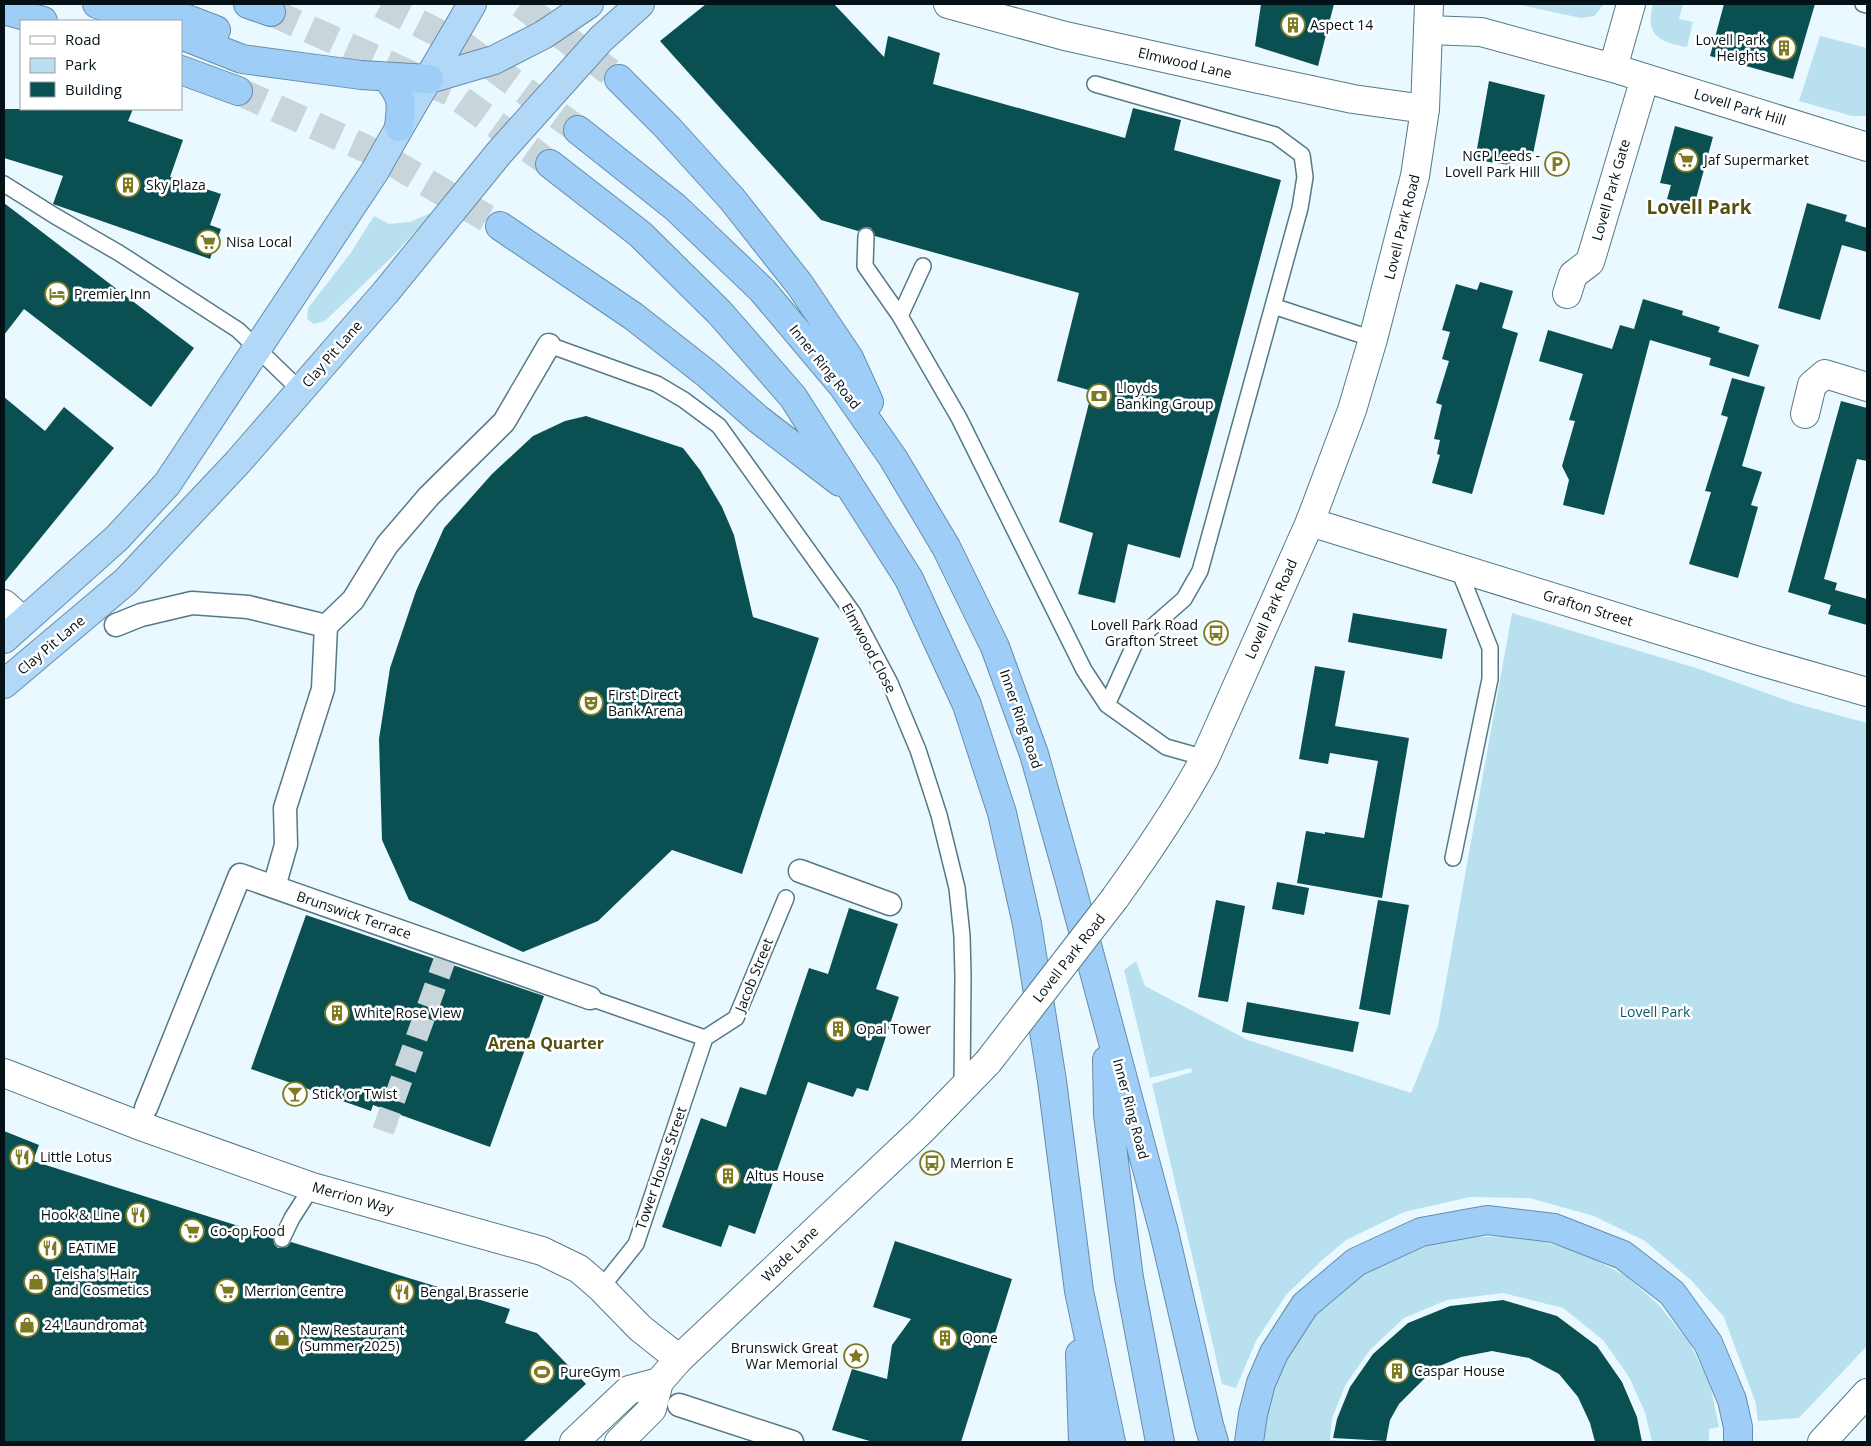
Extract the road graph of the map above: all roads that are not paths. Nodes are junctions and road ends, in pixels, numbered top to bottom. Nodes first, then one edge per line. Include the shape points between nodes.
1 (97, 4) edge
2 (148, 4) edge
3 (472, 4) edge
4 (588, 4) edge
5 (640, 4) edge
6 (948, 4) edge
7 (1631, 4) edge
8 (1863, 4) edge
9 (1867, 5) edge
10 (4, 10) edge
11 (1427, 11) edge
12 (39, 20) edge
13 (141, 20) edge
14 (182, 36) edge
15 (1613, 68) junction
16 (182, 70) edge
17 (315, 70) junction
18 (387, 78) junction
19 (1645, 78) junction
20 (429, 79) junction
21 (618, 79) tunnel mouth
22 (1095, 84) dead end
23 (238, 91) tunnel mouth
24 (1425, 108) junction
25 (399, 127) junction
26 (578, 130) tunnel mouth
27 (1867, 148) edge
28 (550, 164) tunnel mouth
29 (4, 184) edge
30 (500, 226) tunnel mouth
31 (866, 236) dead end
32 (923, 266) dead end
33 (1567, 294) dead end
34 (1273, 306) junction
35 (900, 316) junction
36 (1373, 339) junction
37 (549, 345) joint
38 (256, 349) junction
39 (1867, 387) edge
40 (300, 390) junction
41 (1805, 414) dead end
42 (893, 458) junction
43 (853, 492) junction
44 (1310, 522) junction
45 (1458, 568) junction
46 (10, 622) edge
47 (116, 625) dead end
48 (326, 626) junction
49 (4, 684) edge
50 (1867, 692) edge
51 (1107, 705) junction
52 (1205, 758) junction
53 (1453, 858) dead end
54 (800, 872) dead end
55 (274, 887) junction
56 (786, 898) dead end
57 (890, 904) dead end
58 (590, 998) joint
59 (1106, 1018) junction
60 (705, 1038) junction
61 (4, 1073) edge
62 (962, 1088) junction
63 (146, 1108) dead end
64 (923, 1129) joint
65 (312, 1187) junction
66 (282, 1239) dead end
67 (601, 1288) junction
68 (1079, 1291) junction
69 (679, 1359) junction
70 (659, 1382) junction
71 (1867, 1393) edge
72 (679, 1405) dead end
73 (574, 1442) edge
74 (619, 1442) edge
75 (792, 1442) edge
76 (1083, 1442) edge
77 (1111, 1442) edge
78 (1160, 1442) edge
79 (1214, 1442) edge
80 (1249, 1442) edge
81 (1738, 1442) edge
82 (1822, 1442) edge

1 - 13 highway
2 - 17 highway
3 - 20 highway
4 - 20 highway via 543,35 494,60
5 - 40 highway, Clay Pit Lane via 601,39 506,146 385,294
6 - 24 street, Elmwood Lane via 1065,36 1223,71 1353,99
7 - 15 street
8 - 9 lane
10 - 12 highway
11 - 15 street, Lovell Park Hill via 1481,32
11 - 24 street, Lovell Park Road
14 - 17 highway via 242,59
15 - 19 street, Lovell Park Hill
16 - 23 highway
17 - 18 highway
18 - 20 highway
18 - 25 highway via 399,92
19 - 27 street, Lovell Park Hill
19 - 33 street, Lovell Park Gate via 1590,262 1573,275
20 - 25 highway
21 - 42 highway via 732,199 800,285 849,358
22 - 34 lane via 1275,135 1302,155 1305,177 1300,208
24 - 36 street, Lovell Park Road via 1415,176
25 - 38 highway via 375,171
26 - 42 highway, Inner Ring Road via 675,207 762,290 842,385
28 - 43 highway via 640,234 720,313 793,396
29 - 38 lane via 119,252 238,330
30 - 43 highway via 634,316 758,419
31 - 35 lane via 865,266
32 - 35 lane
34 - 36 lane
34 - 51 lane via 1200,571 1184,599 1136,641
35 - 51 lane via 959,418 1084,670
36 - 44 street, Lovell Park Road via 1352,410
37 - 48 street via 504,422 429,496 387,544 353,600
37 - 62 lane, Elmwood Close via 657,384 719,426 853,613 890,683 918,750 957,888 962,966
38 - 40 lane
38 - 46 highway via 167,484 117,538
39 - 41 street via 1825,374 1812,385
40 - 49 highway, Clay Pit Lane via 238,462 126,581
42 - 59 highway, Inner Ring Road via 946,547 995,647 1034,754
43 - 68 highway via 909,578 966,705 1002,813 1027,924 1052,1081
44 - 45 street, Grafton Street
44 - 52 street, Lovell Park Road
45 - 50 street, Grafton Street
45 - 53 lane via 1490,648 1490,679
47 - 48 street via 141,614 192,603 248,607
48 - 55 street via 323,688 285,808 286,845
51 - 52 lane via 1166,747
52 - 62 street, Lovell Park Road, bridge via 1161,833 1115,898 988,1062
54 - 57 street
55 - 58 street, Brunswick Terrace
55 - 63 street, Brunswick Terrace via 240,875
56 - 60 lane, Jacob Street via 736,1018
58 - 60 lane, Brunswick Terrace
59 - 78 highway via 1108,1115 1130,1278
59 - 79 highway, Inner Ring Road via 1164,1232
60 - 67 lane, Tower House Street via 636,1244
61 - 65 street, Merrion Way
62 - 64 street, Lovell Park Road
64 - 69 street, Wade Lane
65 - 66 lane
65 - 67 street, Merrion Way via 542,1251 579,1269
67 - 69 street, Merrion Way via 640,1328
68 - 76 highway
68 - 77 highway
69 - 70 street, Wade Lane
70 - 73 street via 629,1390
70 - 74 street, Wade Lane via 652,1409
71 - 82 street
72 - 75 street
80 - 81 highway via 1264,1376 1274,1353 1305,1305 1356,1262 1421,1232 1487,1220 1554,1228 1606,1248 1623,1255 1672,1293 1708,1344 1732,1400

